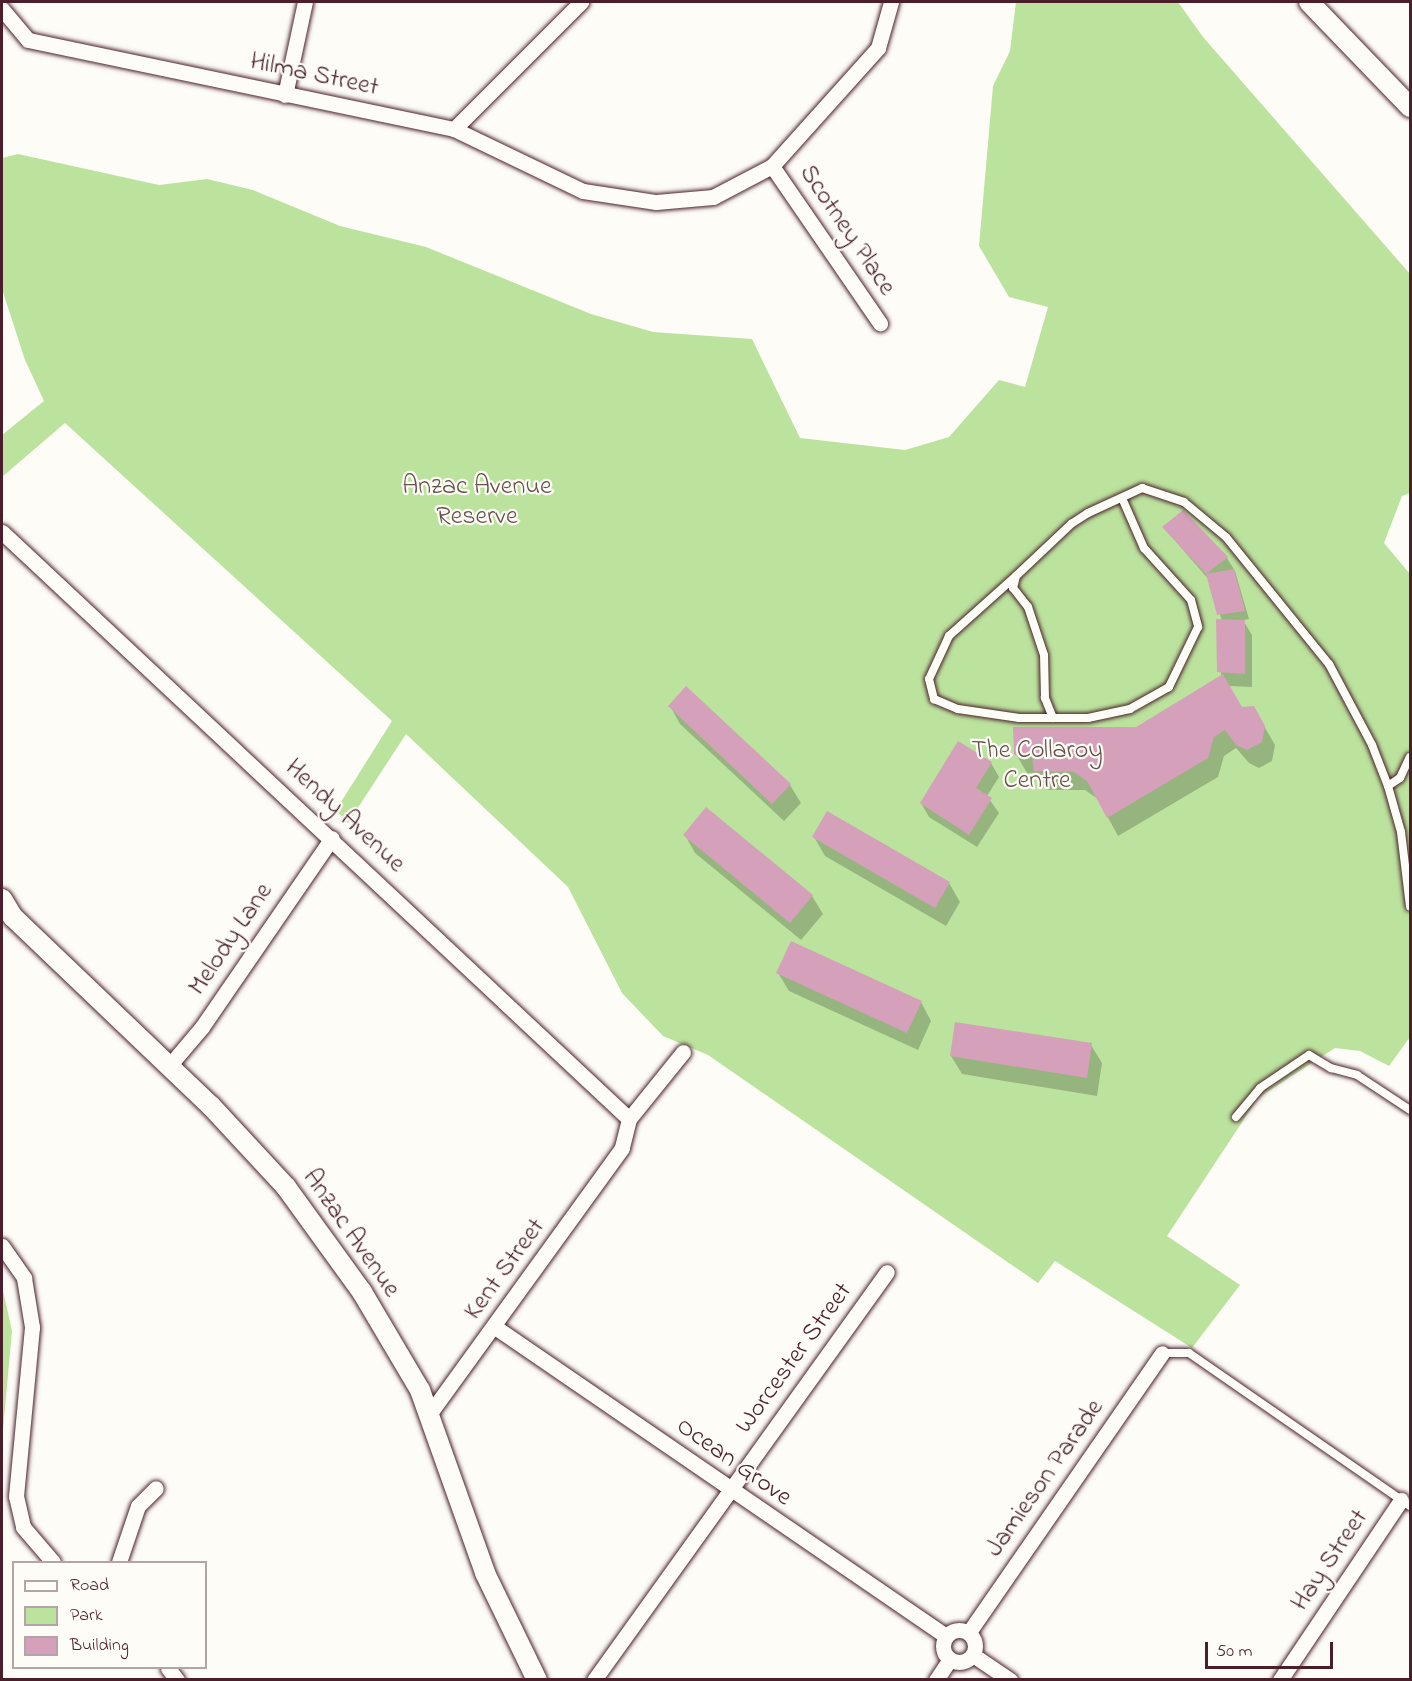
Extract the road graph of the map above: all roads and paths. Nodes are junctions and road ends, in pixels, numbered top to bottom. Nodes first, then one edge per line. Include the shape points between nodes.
1 (305, 2) edge
2 (581, 2) edge
3 (891, 2) edge
4 (1309, 2) edge
5 (2, 9) edge
6 (285, 95) junction
7 (1410, 107) edge
8 (454, 129) junction
9 (772, 166) junction
10 (880, 323) dead end
11 (1122, 498) junction
12 (2, 532) edge
13 (1016, 576) junction
14 (1053, 718) junction
15 (1410, 757) edge
16 (1388, 786) junction
17 (332, 838) junction
18 (2, 899) edge
19 (1410, 906) edge
20 (683, 1052) dead end
21 (170, 1066) junction
22 (1410, 1110) edge
23 (1236, 1117) dead end
24 (629, 1119) junction
25 (2, 1246) edge
26 (888, 1272) dead end
27 (495, 1327) junction
28 (1162, 1353) joint
29 (427, 1417) junction
30 (156, 1488) dead end
31 (730, 1491) junction
32 (1406, 1503) edge
33 (51, 1561) edge
34 (120, 1561) edge
35 (969, 1632) junction
36 (946, 1636) junction
37 (973, 1655) junction
38 (950, 1659) junction
39 (537, 1680) edge
40 (594, 1680) edge
41 (936, 1680) edge
42 (1010, 1680) edge
43 (1280, 1680) edge

1 - 6 street
2 - 8 street
3 - 9 street via 878,48
4 - 7 street
5 - 6 street, Hilma Street via 28,40
6 - 8 street, Hilma Street
8 - 9 street, Hilma Street via 582,191 656,202 713,197
9 - 10 street, Scotney Place
11 - 13 lane via 1071,524
11 - 14 lane via 1144,548 1191,600 1198,627 1169,687 1130,709 1088,718
11 - 16 lane via 1142,488 1184,502 1226,537 1329,664 1372,745
12 - 17 street, Hendy Avenue
13 - 14 lane via 1013,588 1028,608 1044,655 1045,698
13 - 14 lane via 949,636 929,679 934,699 958,709 1019,718
15 - 16 lane via 1400,778
16 - 19 lane via 1401,832
17 - 21 street, Melody Lane via 202,1027
17 - 24 street, Hendy Avenue
18 - 21 street, Anzac Avenue via 13,917
20 - 24 street
21 - 29 street, Anzac Avenue via 286,1187 362,1292 420,1390
22 - 23 lane via 1357,1076 1309,1056 1260,1088
24 - 27 street, Kent Street via 622,1149
25 - 33 street via 24,1278 32,1327 16,1496 23,1527
26 - 31 street, Worcester Street
27 - 29 street, Kent Street
27 - 31 street, Ocean Grove
28 - 32 lane via 1189,1353
28 - 35 street, Jamieson Parade
29 - 39 street, Anzac Avenue via 485,1573
30 - 34 street via 138,1506
31 - 36 street, Ocean Grove
31 - 40 street, Worcester Street
32 - 43 street, Hay Street
35 - 36 street via 957,1629
35 - 37 street via 976,1643
36 - 38 street via 943,1648
37 - 38 street via 962,1662
37 - 42 street
38 - 41 street

